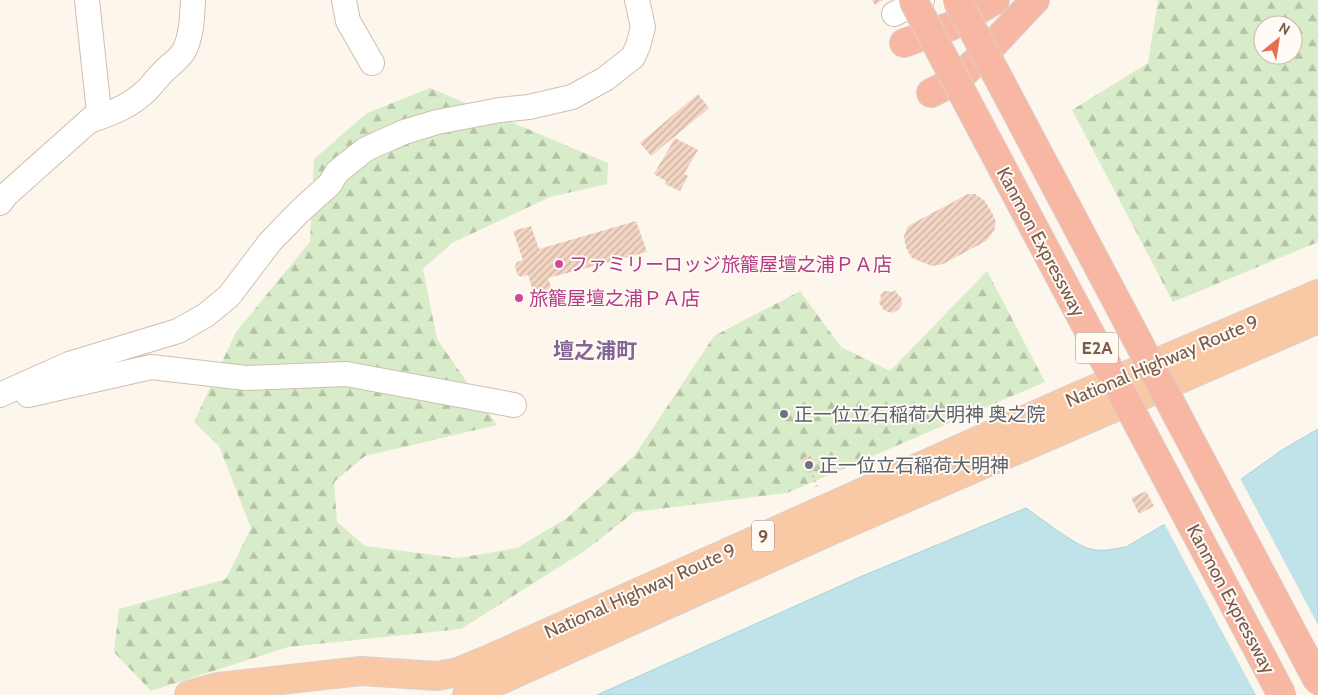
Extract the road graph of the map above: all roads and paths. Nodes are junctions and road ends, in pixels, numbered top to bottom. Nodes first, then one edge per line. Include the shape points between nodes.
1 (87, 0) edge
2 (193, 0) edge
3 (344, 0) edge
4 (637, 0) edge
5 (922, 0) edge
6 (957, 0) edge
7 (995, 0) edge
8 (1035, 0) edge
9 (904, 7) edge
10 (904, 43) dead end
11 (372, 63) dead end
12 (931, 93) dead end
13 (89, 121) junction
14 (0, 203) edge
15 (1318, 294) edge
16 (1318, 319) edge
17 (23, 384) junction
18 (0, 395) edge
19 (514, 405) dead end
20 (1318, 680) edge
21 (189, 695) edge
22 (467, 695) edge
23 (1282, 695) edge

1 - 13 street via 99,112
2 - 13 street via 191,30 181,56 124,106
3 - 11 street via 348,21
4 - 17 street via 643,27 638,46 633,57 606,78 572,97 437,122 366,149 337,172 330,184 270,242 229,296 206,316 178,331 69,364
5 - 9 street
6 - 20 highway, Kanmon Expressway / E2A, bridge
7 - 10 highway via 952,26
8 - 12 highway via 955,81
9 - 23 highway, Kanmon Expressway / E2A, bridge
13 - 14 street
15 - 21 highway, National Highway Route 9 / 9 via 1065,402 458,672 437,676 361,671 218,687
16 - 22 highway, National Highway Route 9 / 9 via 834,529
17 - 18 street
17 - 19 street via 28,395 151,368 246,378 346,374

